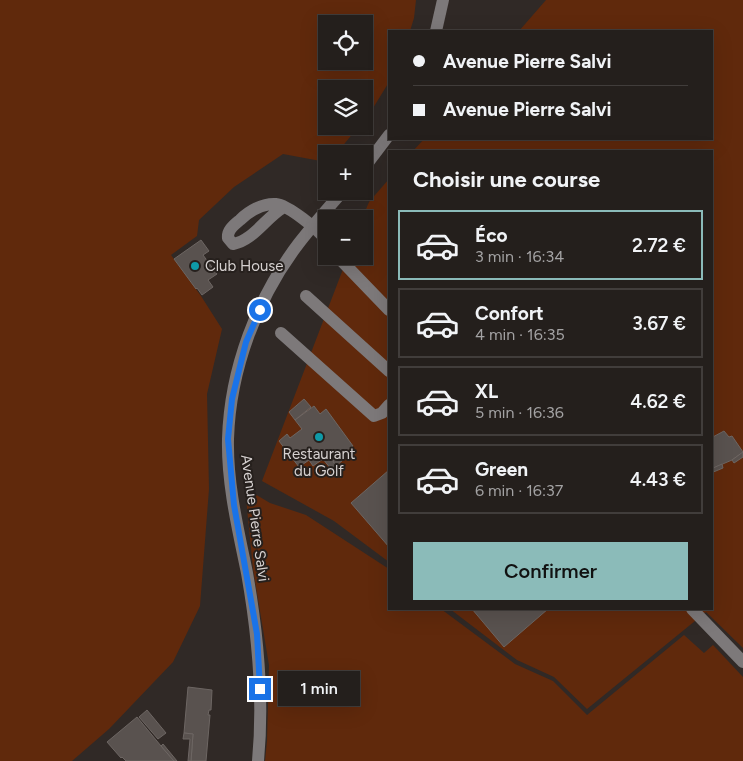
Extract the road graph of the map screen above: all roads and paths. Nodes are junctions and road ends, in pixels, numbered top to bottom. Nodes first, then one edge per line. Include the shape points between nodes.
1 (443, 0) edge
2 (436, 30) edge
3 (388, 136) edge
4 (373, 156) edge
5 (335, 200) edge
6 (284, 207) dead end
7 (313, 226) junction
8 (318, 231) edge
9 (346, 265) edge
10 (306, 296) dead end
11 (388, 309) edge
12 (281, 333) dead end
13 (388, 370) edge
14 (388, 406) edge
15 (693, 610) edge
16 (743, 662) edge
17 (258, 761) edge

1 - 2 street
3 - 4 street
5 - 7 street, Avenue Pierre Salvi
6 - 7 street
7 - 8 street
7 - 17 street, Avenue Pierre Salvi via 267,294 246,342 232,399 228,439 232,488 257,634 260,689
9 - 11 street
10 - 13 street
12 - 14 street via 374,416
15 - 16 street

